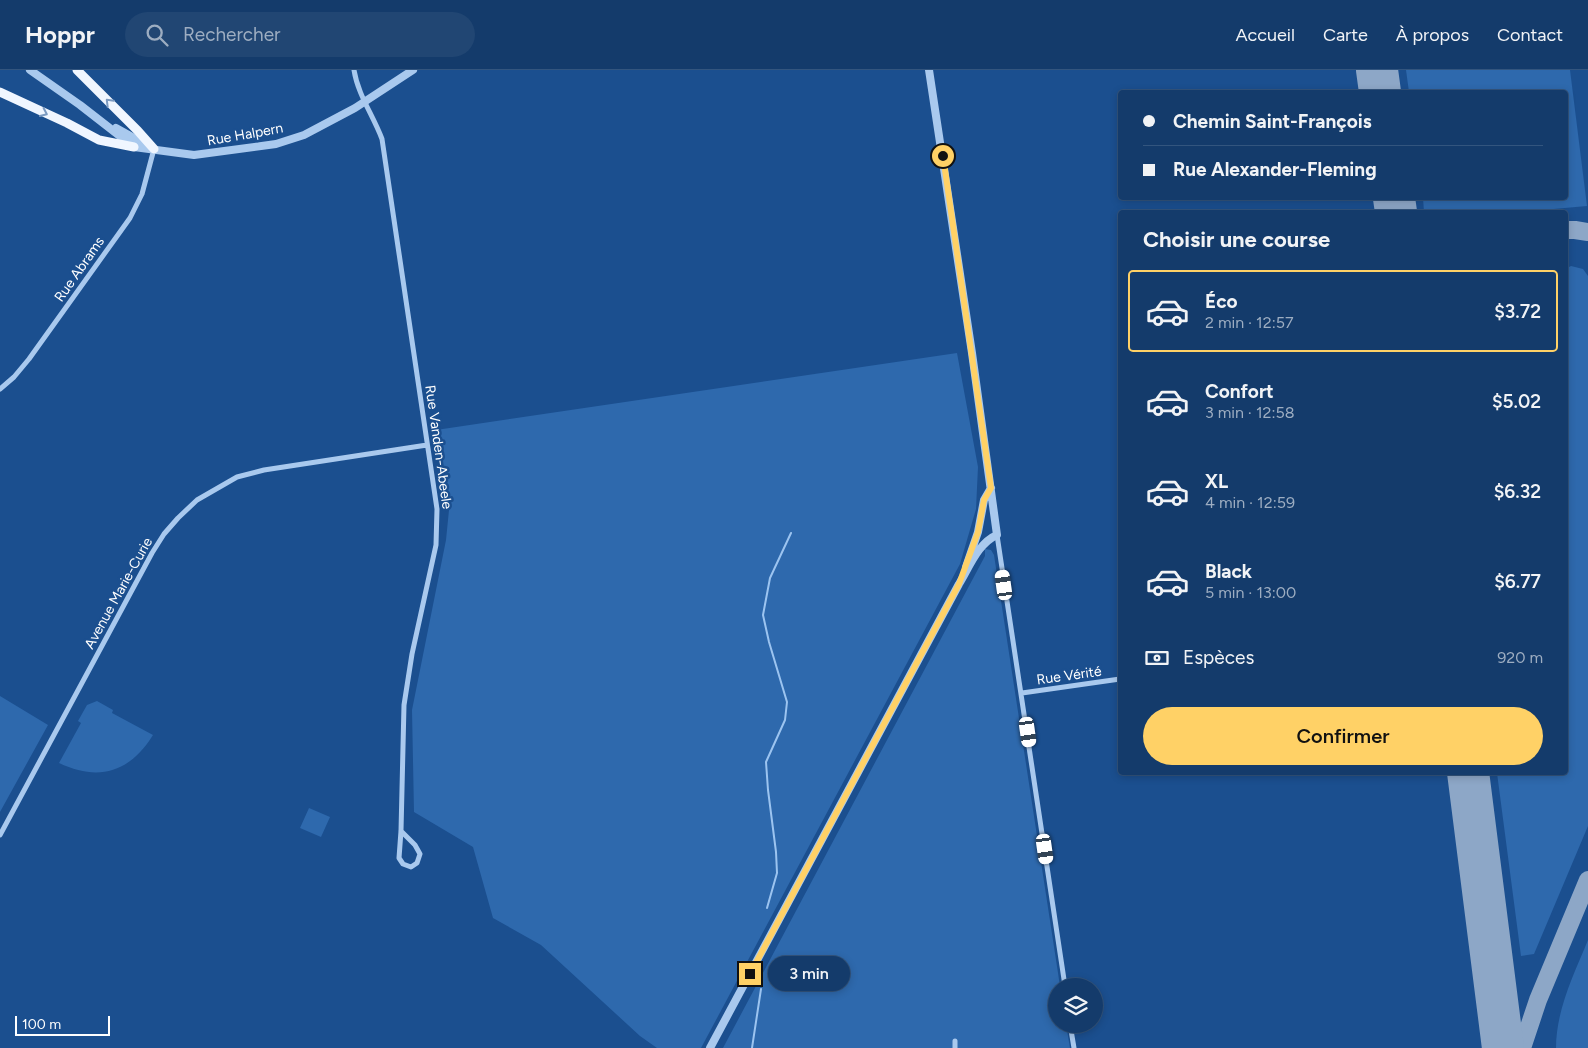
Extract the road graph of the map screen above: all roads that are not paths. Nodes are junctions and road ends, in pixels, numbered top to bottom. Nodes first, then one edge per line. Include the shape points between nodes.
1 (30, 70) edge
2 (77, 70) edge
3 (354, 70) edge
4 (413, 70) edge
5 (929, 70) edge
6 (0, 92) edge
7 (364, 101) junction
8 (80, 105) junction
9 (134, 147) junction
10 (154, 149) junction
11 (0, 390) edge
12 (427, 445) junction
13 (991, 488) junction
14 (997, 535) junction
15 (959, 584) junction
16 (1118, 679) edge
17 (1022, 693) junction
18 (401, 831) junction
19 (0, 835) edge
20 (1064, 978) edge
21 (1072, 1033) edge
22 (955, 1042) dead end
23 (710, 1048) edge
24 (954, 1048) edge
25 (1074, 1048) edge

1 - 8 street, Rue Halpern
10 -> 2 main road
3 - 7 street, Rue Vanden-Abeele
4 - 7 street, Rue Halpern
5 - 13 street
6 -> 9 main road via 99,140
7 - 10 street, Rue Halpern via 323,126 276,144 194,155
7 - 12 street, Rue Vanden-Abeele via 382,139
8 - 9 street, Rue Halpern
8 - 10 street, Rue Halpern
9 - 10 street, Rue Halpern
10 - 11 street, Rue Abrams via 142,194 130,218 30,359
12 - 18 street, Rue Vanden-Abeele via 438,525 404,705
12 - 19 street, Avenue Marie-Curie via 264,470 237,477 197,500 164,534 152,553
13 - 14 street
13 - 15 street via 984,500 978,532
14 - 15 street via 981,548
14 - 17 street
15 - 23 street
16 - 17 street, Rue Vérité
17 - 20 street
18 - 18 street, Rue Vanden-Abeele via 399,858 403,864 415,865 420,854
21 - 25 street
22 - 24 street

